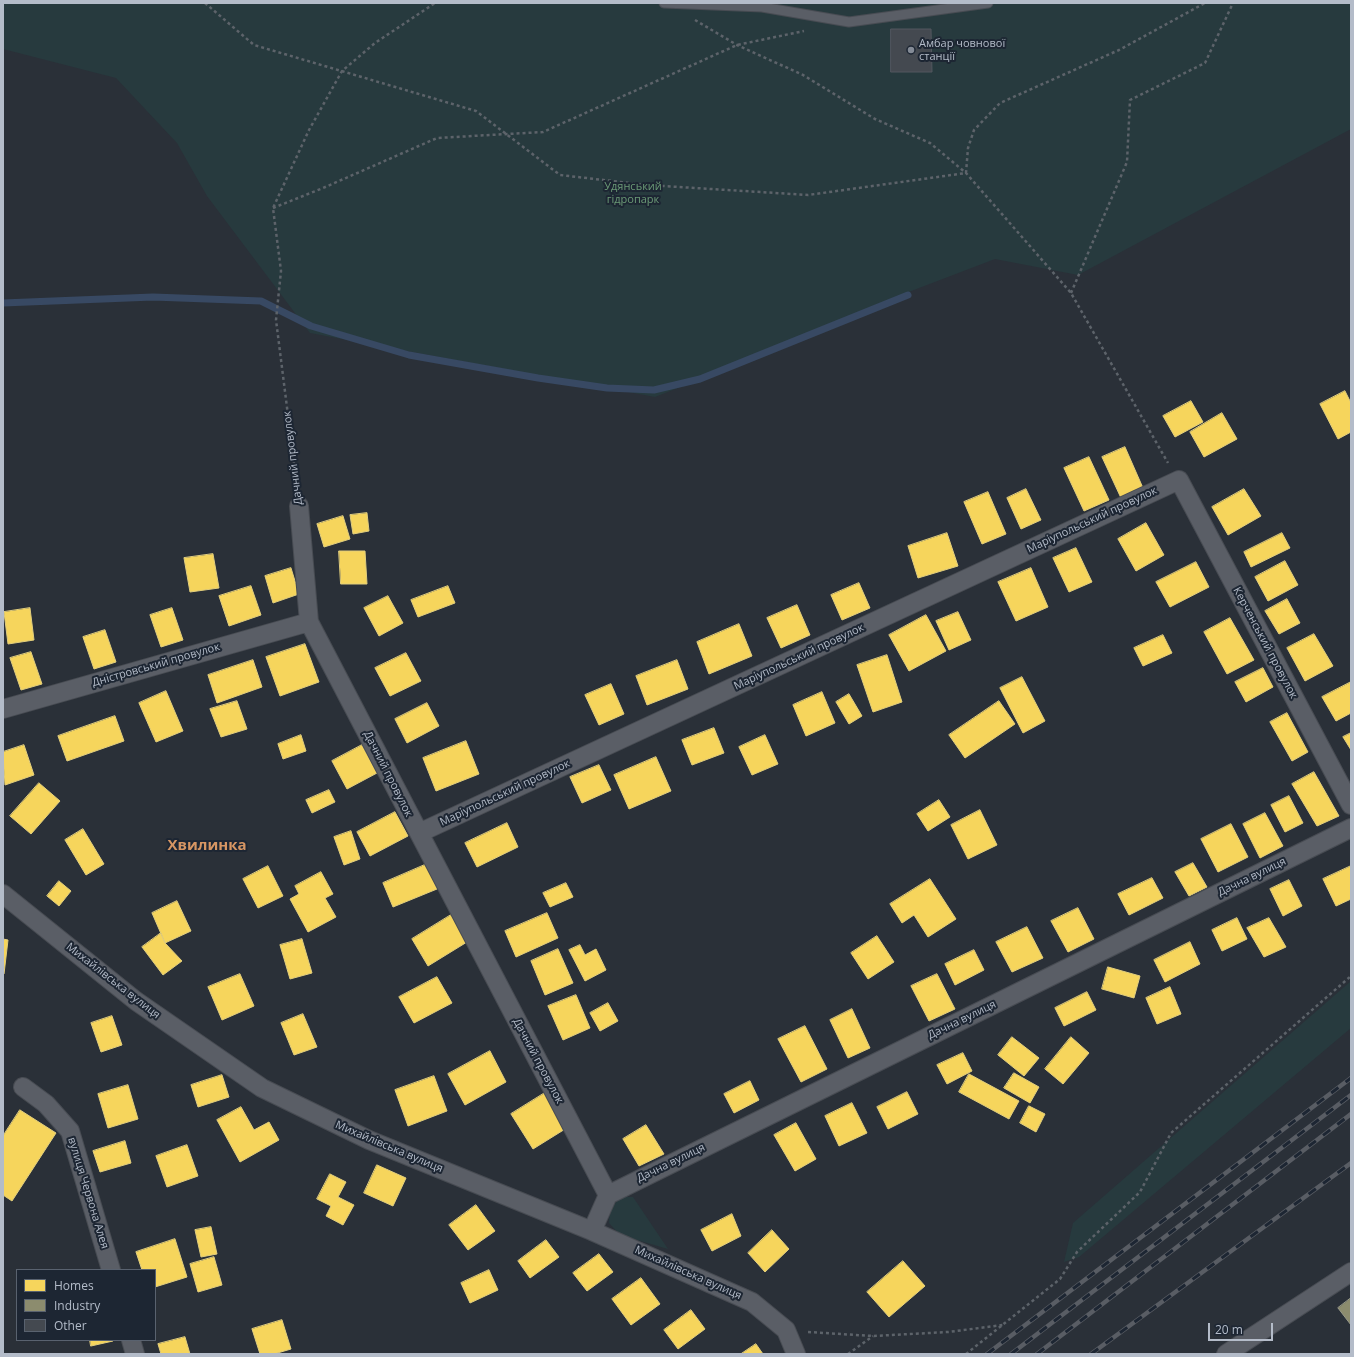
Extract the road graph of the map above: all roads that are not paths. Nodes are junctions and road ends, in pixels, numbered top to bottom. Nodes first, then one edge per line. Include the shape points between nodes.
1 (665, 3) edge
2 (988, 3) edge
3 (1178, 480) joint
4 (299, 506) road end
5 (308, 622) junction
6 (3, 709) edge
7 (1351, 805) edge
8 (1351, 828) edge
9 (419, 833) junction
10 (3, 894) edge
11 (23, 1088) dead end
12 (608, 1194) junction
13 (592, 1231) junction
14 (111, 1269) edge
15 (1351, 1272) edge
16 (131, 1341) edge
17 (135, 1354) edge
18 (796, 1354) edge
19 (1226, 1354) edge

1 - 2 lane via 762,7 849,22
3 - 7 street, Керченський провулок
3 - 9 street, Маріупольський провулок
4 - 5 street, Дачний провулок
5 - 6 street, Дністровський провулок
5 - 9 street, Дачний провулок
8 - 12 street, Дачна вулиця
9 - 12 street, Дачний провулок
10 - 13 street, Михайлівська вулиця via 136,1001 262,1088 369,1140
11 - 14 street, вулиця Червона Алея via 46,1104 70,1131
12 - 13 street
13 - 18 street, Михайлівська вулиця via 752,1302 786,1330
15 - 19 street
16 - 17 street

